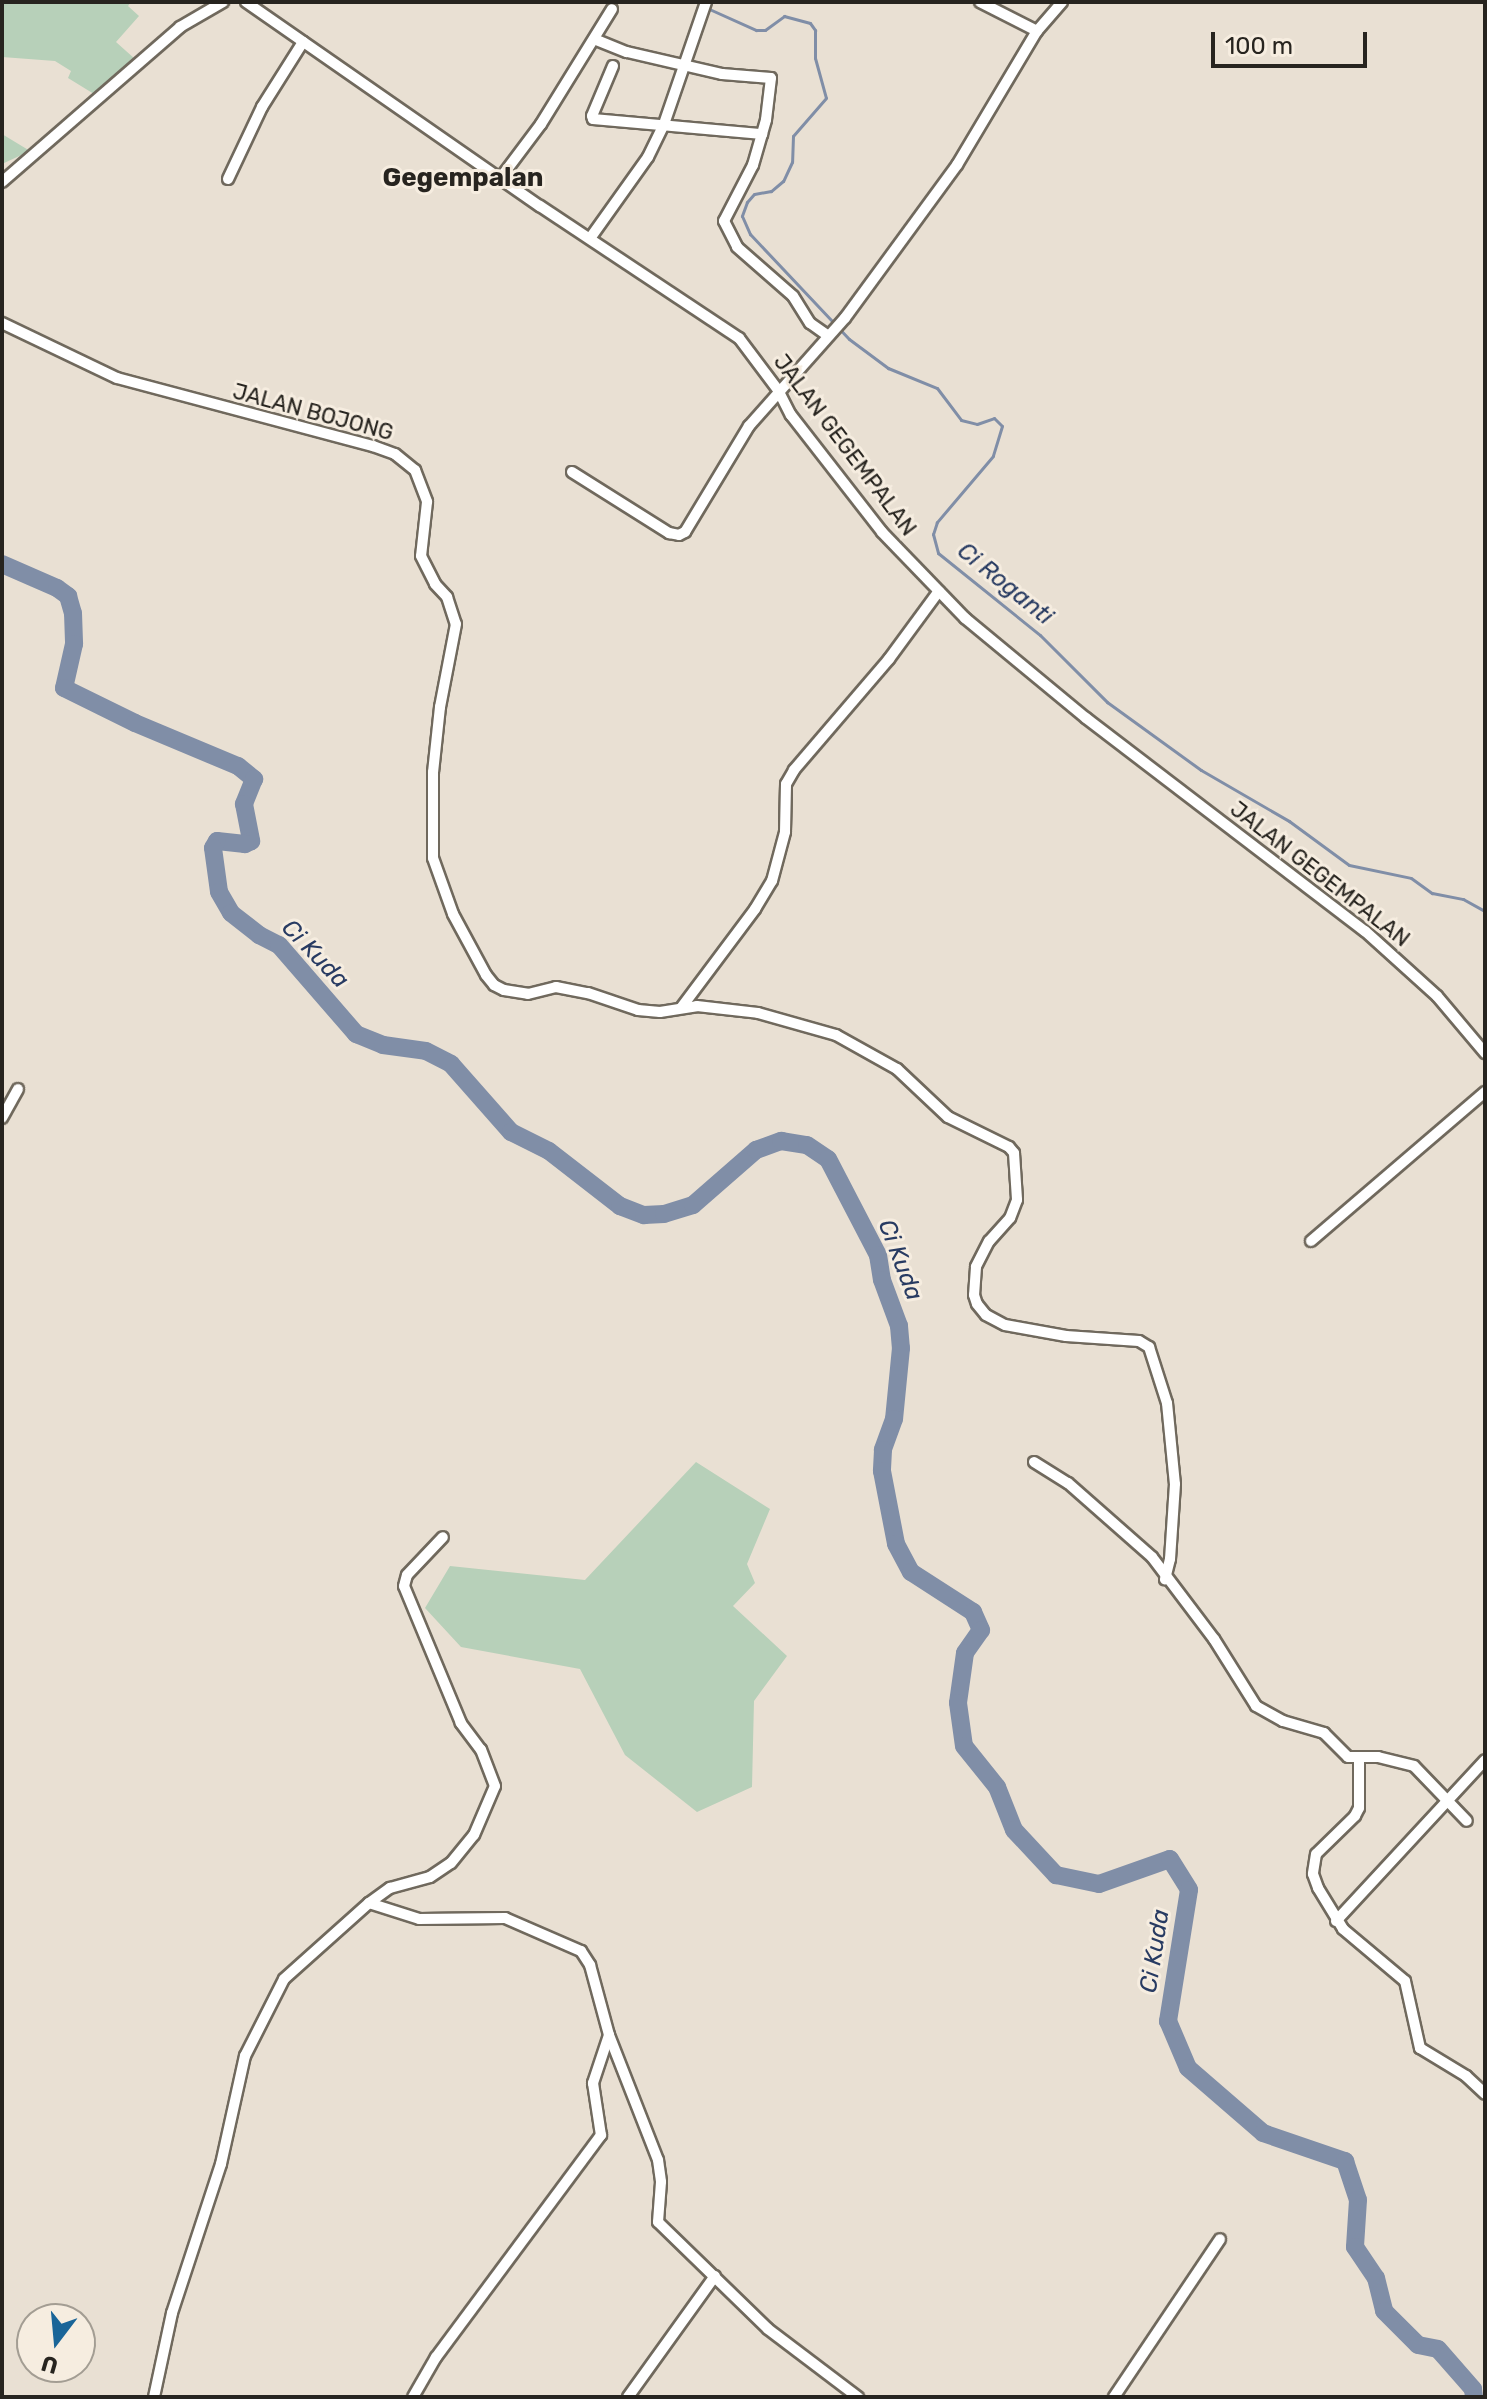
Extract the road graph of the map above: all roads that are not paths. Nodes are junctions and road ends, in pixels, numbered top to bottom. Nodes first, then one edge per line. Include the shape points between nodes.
1 (223, 2) edge
2 (246, 2) edge
3 (980, 2) edge
4 (1062, 2) edge
5 (706, 5) edge
6 (612, 9) dead end
7 (1037, 31) junction
8 (594, 39) junction
9 (303, 42) junction
10 (682, 63) junction
11 (613, 66) dead end
12 (664, 124) junction
13 (762, 134) junction
14 (502, 176) junction
15 (228, 179) dead end
16 (2, 182) edge
17 (591, 237) junction
18 (2, 323) edge
19 (830, 332) junction
20 (778, 390) junction
21 (572, 472) dead end
22 (939, 591) junction
23 (681, 1008) junction
24 (1485, 1053) edge
25 (18, 1089) dead end
26 (1485, 1092) edge
27 (2, 1118) edge
28 (1311, 1241) dead end
29 (1034, 1462) dead end
30 (443, 1537) dead end
31 (1165, 1579) junction
32 (1359, 1760) junction
33 (1485, 1760) edge
34 (1445, 1802) junction
35 (1467, 1821) dead end
36 (369, 1903) junction
37 (1336, 1921) junction
38 (609, 2035) junction
39 (1485, 2094) edge
40 (1220, 2239) dead end
41 (715, 2276) junction
42 (154, 2397) edge
43 (413, 2397) edge
44 (628, 2397) edge
45 (858, 2397) edge
46 (1114, 2397) edge

1 - 16 street via 180,27
2 - 9 street, JALAN GEGEMPALAN
3 - 7 street
4 - 7 street
5 - 10 street
6 - 8 street
7 - 19 street via 957,165
8 - 10 street
8 - 14 street
9 - 14 street, JALAN GEGEMPALAN
9 - 15 street via 262,107
10 - 12 street
10 - 13 street via 722,74 769,77
11 - 12 street via 592,118 611,124
12 - 13 street
12 - 17 street via 648,157
13 - 19 street via 753,165 725,213 725,229 737,247 793,296 810,323
14 - 17 street, JALAN GEGEMPALAN
17 - 20 street, JALAN GEGEMPALAN via 739,338
18 - 23 street, JALAN BOJONG via 117,378 373,446 415,470 427,502 421,556 447,597 456,624 433,772 433,858 471,952 494,985 504,990 528,994 556,987 638,1010
19 - 20 street
20 - 21 street via 749,426 682,534 669,533
20 - 22 street, JALAN GEGEMPALAN via 791,415 882,532
22 - 23 street via 794,770 786,784 785,832 772,881
22 - 24 street, JALAN GEGEMPALAN via 1086,718 1365,931 1437,996
23 - 31 street, JALAN BOJONG via 758,1013 836,1035 897,1069 955,1122 1009,1147 1014,1153 1017,1200 976,1267 977,1304 1005,1325 1139,1341 1149,1347 1167,1403 1175,1484
25 - 27 street
26 - 28 street
29 - 31 street via 1054,1472 1136,1541
30 - 36 street via 407,1575 404,1586 461,1723 481,1750 495,1786 474,1835 451,1863 430,1877 390,1888
31 - 32 street via 1214,1639 1256,1706 1324,1733 1344,1755
32 - 34 street via 1378,1757 1414,1766
32 - 37 street via 1359,1808 1313,1863 1318,1888
33 - 34 street
34 - 35 street
34 - 37 street
36 - 38 street via 419,1919 505,1918 581,1951 590,1965
36 - 42 street via 284,1979 245,2056 221,2164 172,2313
37 - 39 street via 1405,1981 1420,2048
38 - 41 street via 658,2160 658,2222
38 - 43 street via 593,2083 601,2124 595,2147 436,2357
40 - 46 street
41 - 44 street
41 - 45 street via 768,2329

